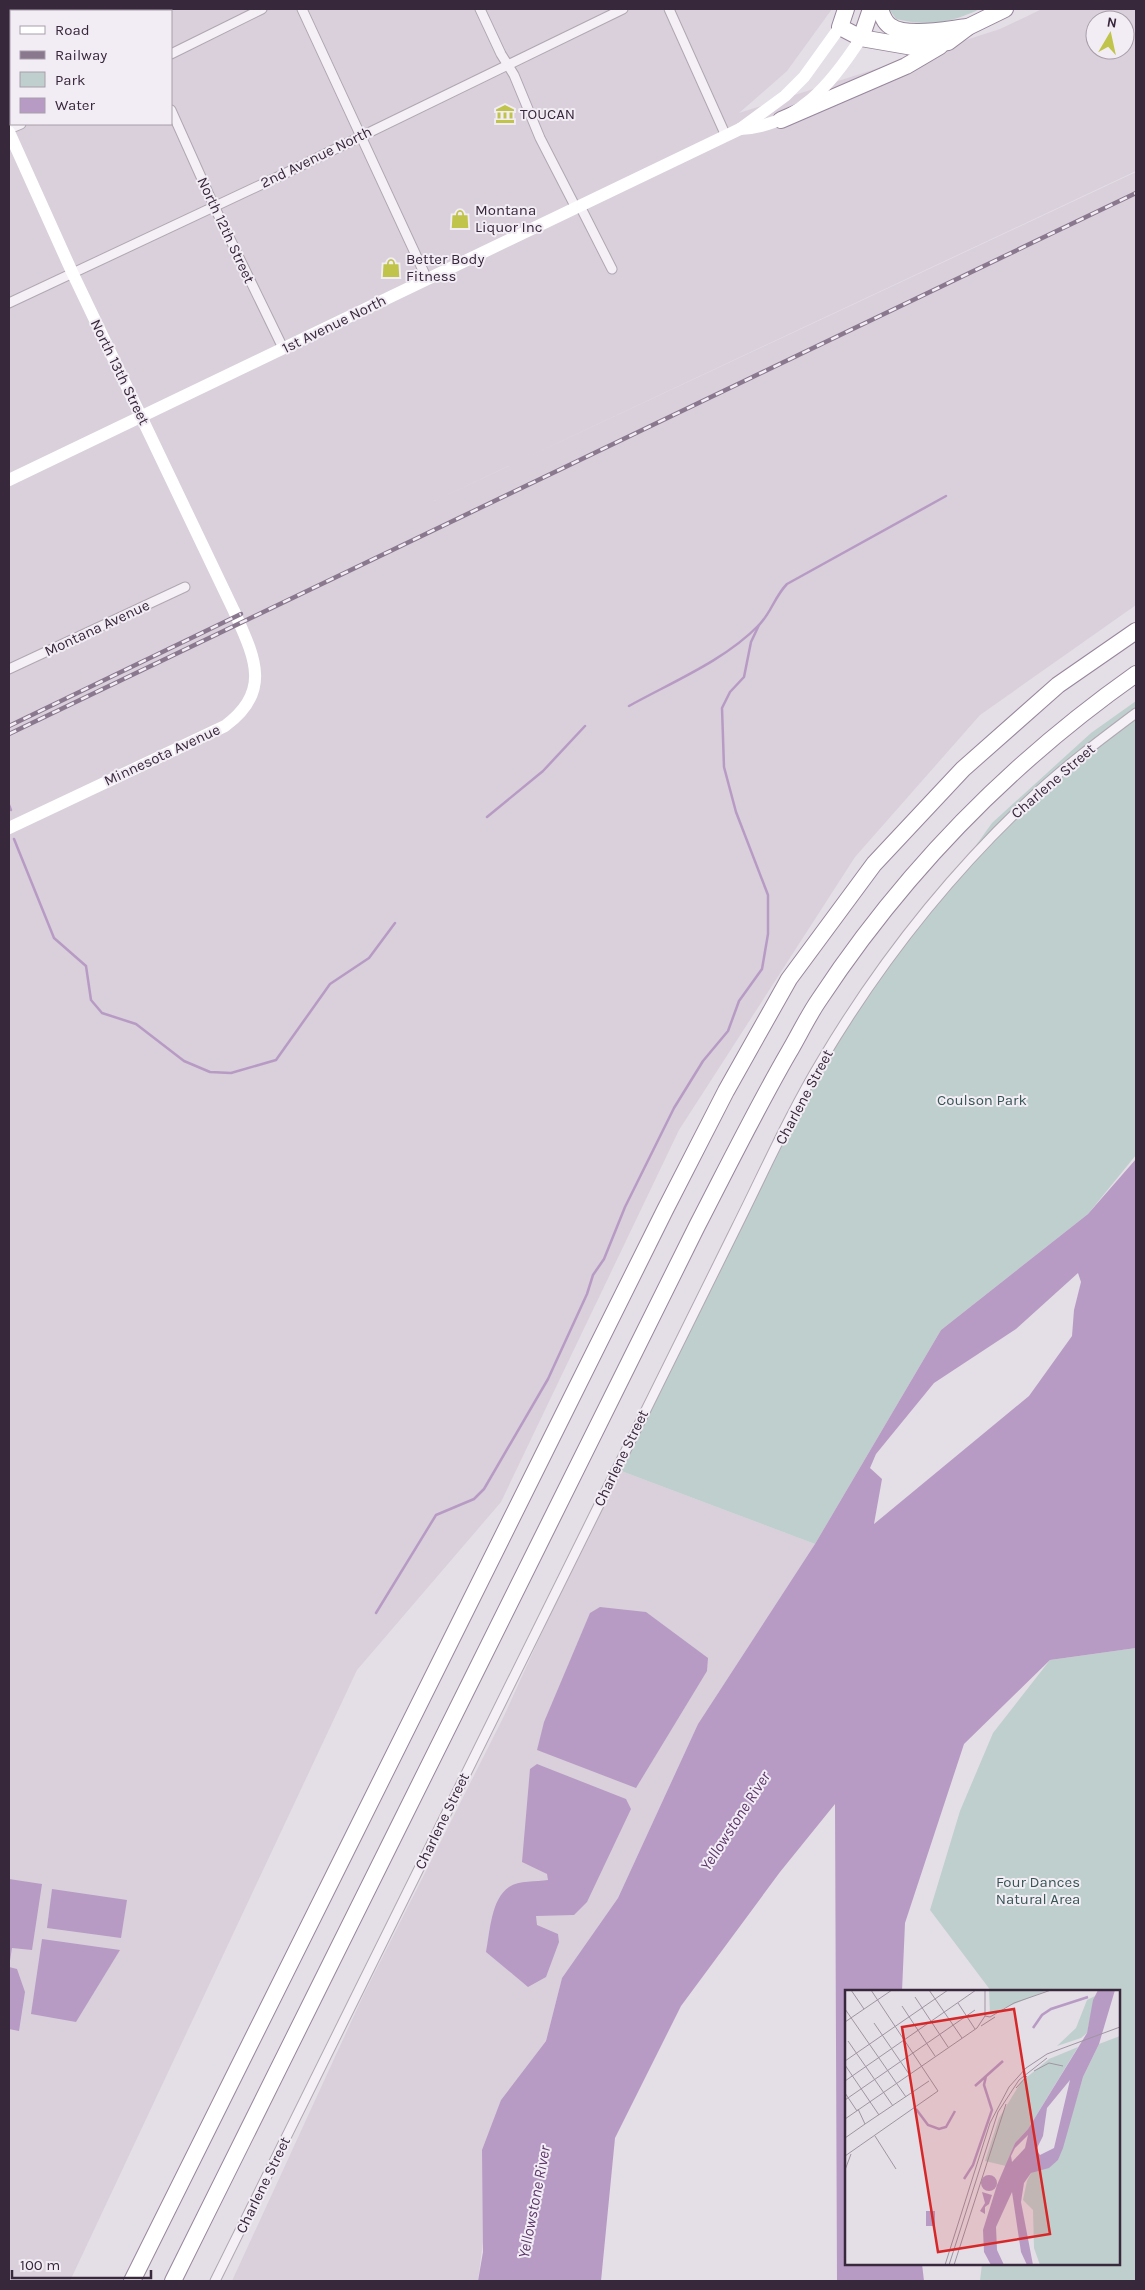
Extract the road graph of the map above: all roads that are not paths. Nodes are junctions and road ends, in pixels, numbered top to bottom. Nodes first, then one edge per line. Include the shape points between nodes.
1 (262, 9) edge
2 (302, 9) edge
3 (480, 9) edge
4 (623, 9) edge
5 (668, 9) edge
6 (846, 9) edge
7 (871, 9) edge
8 (880, 9) edge
9 (1004, 9) edge
10 (968, 26) junction
11 (840, 27) junction
12 (861, 38) junction
13 (948, 42) junction
14 (172, 54) edge
15 (508, 65) junction
16 (172, 112) edge
17 (781, 120) junction
18 (740, 129) junction
19 (9, 131) edge
20 (361, 136) junction
21 (726, 136) junction
22 (214, 206) junction
23 (578, 207) junction
24 (612, 269) dead end
25 (72, 272) junction
26 (427, 279) junction
27 (9, 303) edge
28 (283, 348) junction
29 (142, 416) junction
30 (9, 480) edge
31 (185, 587) dead end
32 (234, 611) joint
33 (1136, 631) edge
34 (9, 669) edge
35 (1136, 674) edge
36 (1136, 713) edge
37 (9, 828) edge
38 (132, 2281) edge
39 (172, 2281) edge
40 (215, 2281) edge

1 - 14 street
2 - 20 street
3 - 15 street
4 - 15 street, 2nd Avenue North
5 - 21 street
6 - 11 highway
7 - 12 highway, 1st Avenue North
8 - 10 highway via 890,26 900,30 919,32
9 - 10 highway
10 - 13 highway
11 - 12 highway
11 - 18 main road, 1st Avenue North via 804,77
12 - 13 highway via 913,47
12 - 17 main road, 1st Avenue North via 839,71 821,90
13 - 17 highway via 906,66
15 - 20 street, 2nd Avenue North
15 - 23 street via 540,138
16 - 22 street, North 12th Street
17 - 18 main road, 1st Avenue North
18 - 21 main road, 1st Avenue North
19 - 25 main road, North 13th Street
20 - 22 street, 2nd Avenue North
20 - 26 street
21 - 23 main road, 1st Avenue North
22 - 25 street, 2nd Avenue North
22 - 28 street, North 12th Street
23 - 24 street
23 - 26 main road, 1st Avenue North
25 - 27 street, 2nd Avenue North
25 - 29 main road, North 13th Street
26 - 28 main road, 1st Avenue North
28 - 29 main road, 1st Avenue North
29 - 30 main road, 1st Avenue North
29 - 32 main road, North 13th Street
31 - 34 street, Montana Avenue
32 - 37 main road, Minnesota Avenue via 250,647 256,671 253,692 237,718 204,737
33 - 38 highway via 1058,685 963,769 874,864 789,978 665,1210
35 - 39 highway via 1081,713 985,796 901,888 819,1000 758,1106 692,1235
36 - 40 street, Charlene Street via 1032,797 972,856 918,920 822,1060

